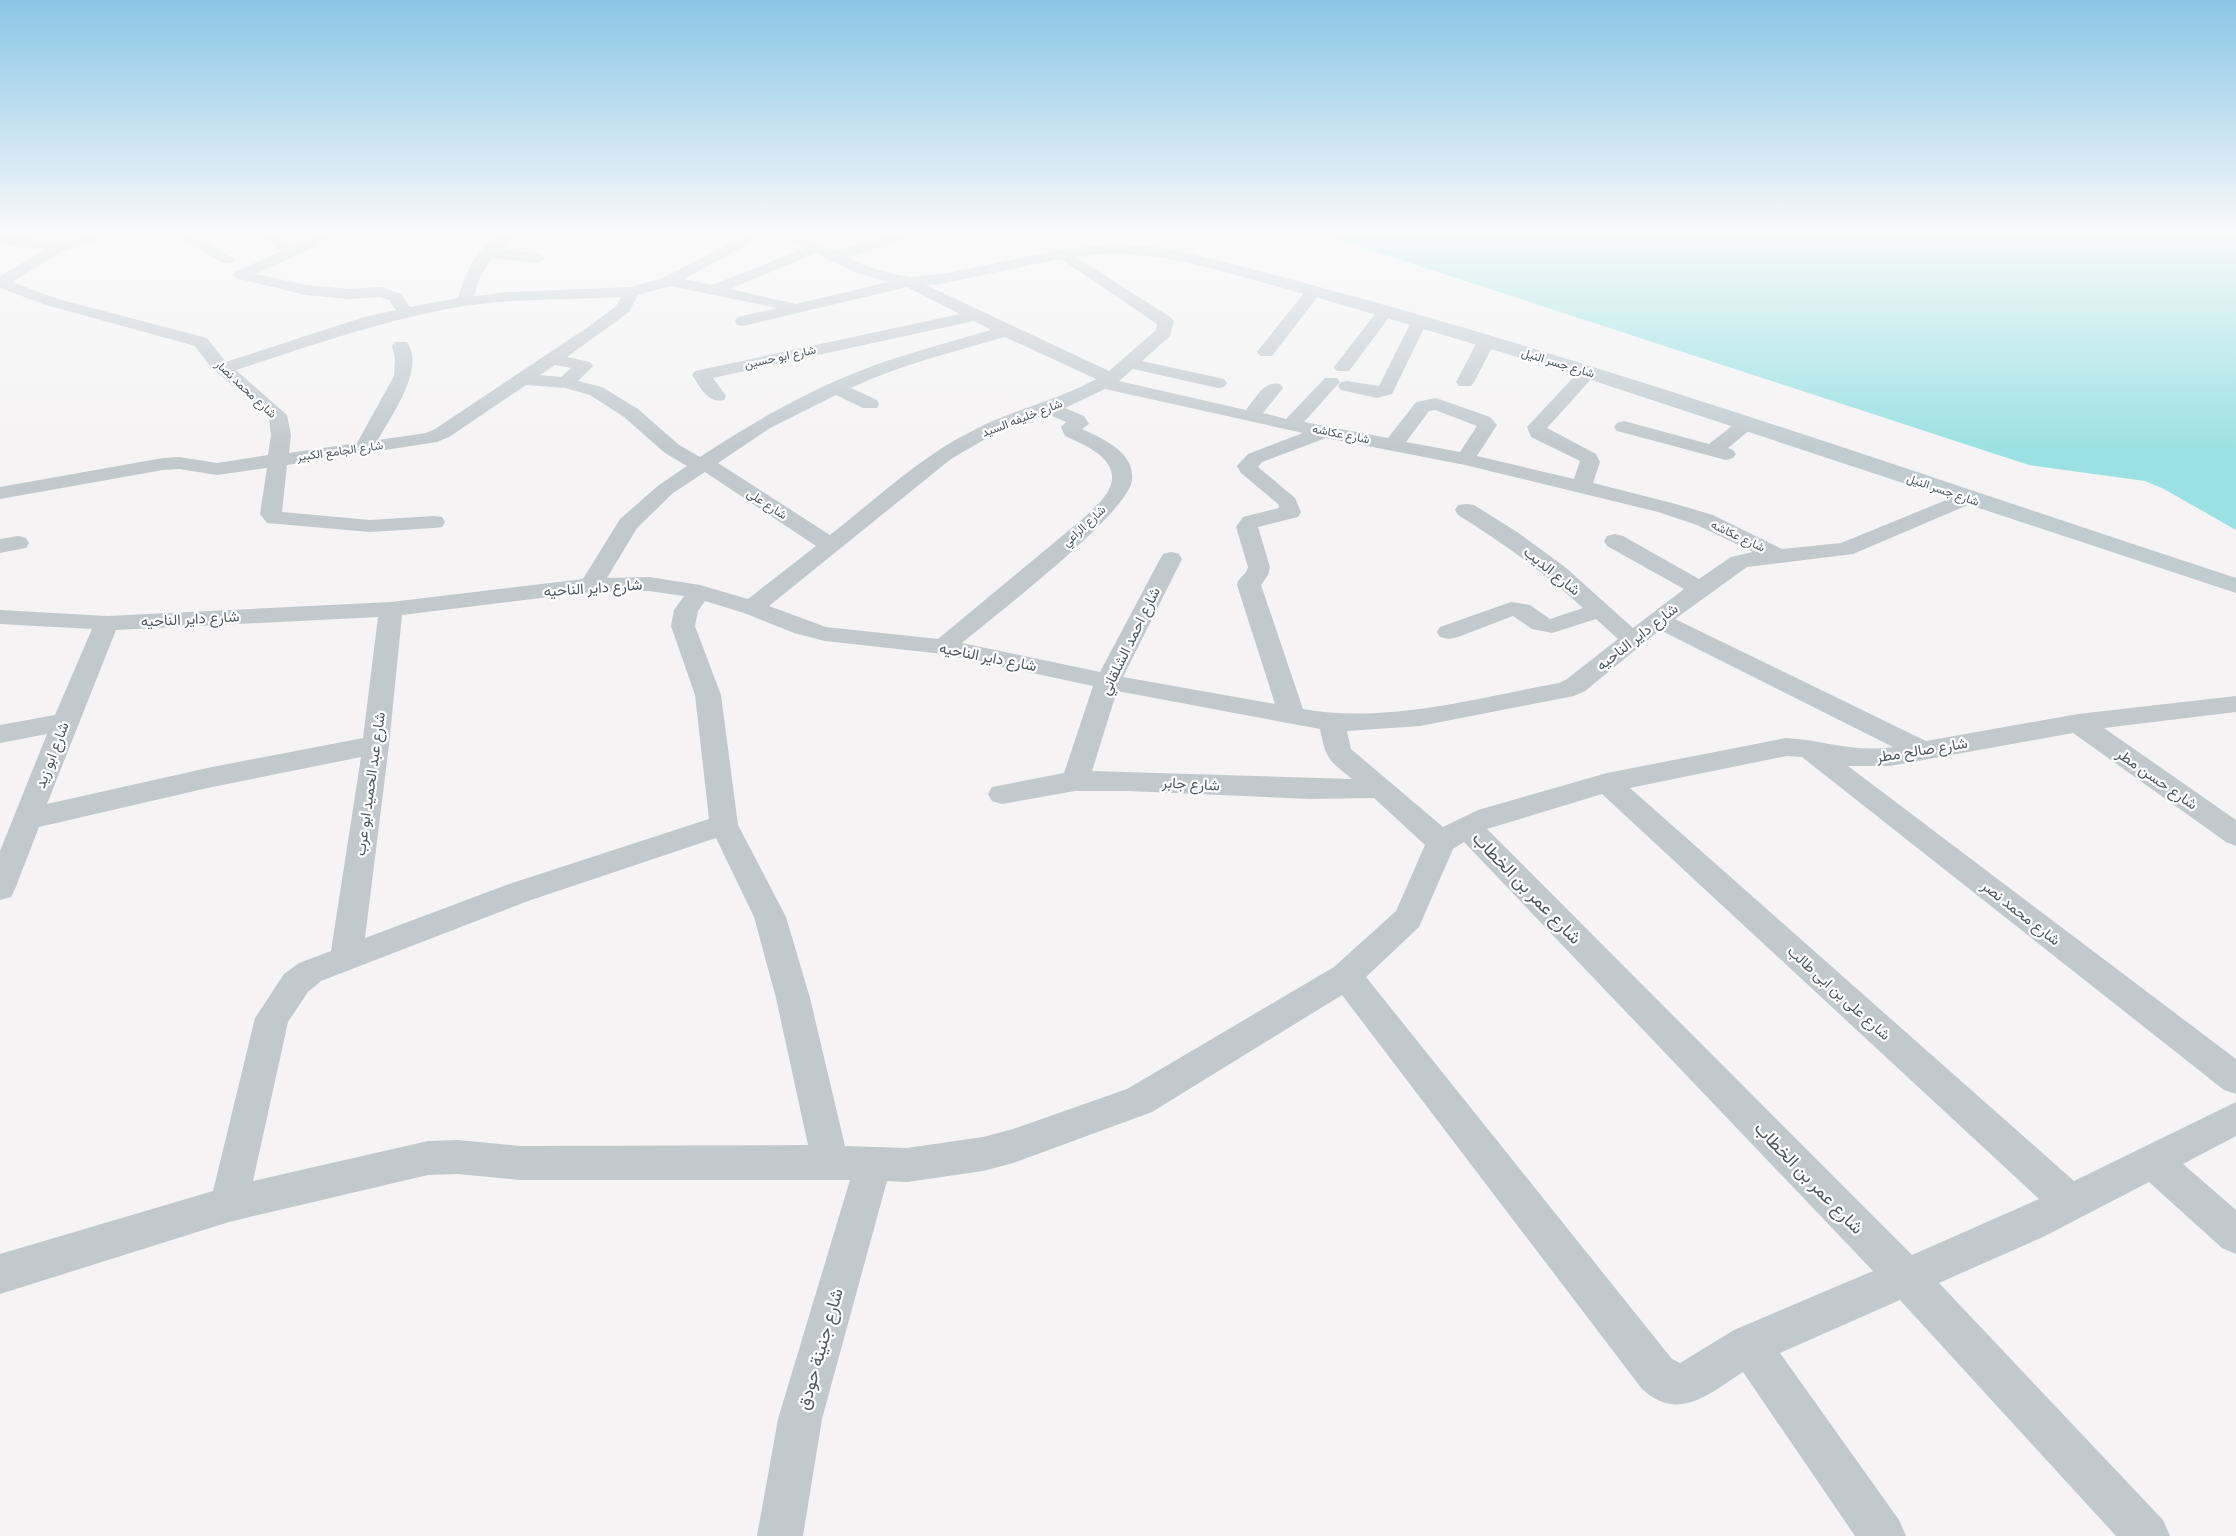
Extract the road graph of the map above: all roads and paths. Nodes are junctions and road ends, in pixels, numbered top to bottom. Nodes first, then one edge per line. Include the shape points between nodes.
1 (62, 305) edge
2 (400, 305) edge
3 (445, 305) edge
4 (625, 305) edge
5 (783, 305) edge
6 (813, 305) edge
7 (953, 305) edge
8 (1140, 305) edge
9 (1303, 305) edge
10 (1360, 305) edge
11 (799, 308) junction
12 (405, 312) junction
13 (1385, 312) junction
14 (975, 316) junction
15 (743, 321) dead end
16 (1419, 322) junction
17 (1006, 331) junction
18 (1486, 342) junction
19 (402, 346) dead end
20 (1266, 352) dead end
21 (553, 359) junction
22 (1129, 363) junction
23 (1343, 367) dead end
24 (224, 368) junction
25 (1588, 372) junction
26 (523, 379) junction
27 (1106, 381) junction
28 (1465, 382) dead end
29 (565, 383) junction
30 (1218, 383) dead end
31 (835, 388) junction
32 (1274, 388) dead end
33 (717, 396) dead end
34 (870, 404) dead end
35 (1048, 407) junction
36 (1251, 416) junction
37 (1748, 423) junction
38 (1291, 425) junction
39 (1624, 427) dead end
40 (1326, 431) junction
41 (1394, 444) junction
42 (364, 448) junction
43 (1465, 459) junction
44 (278, 460) junction
45 (702, 464) junction
46 (1581, 487) junction
47 (0, 494) edge
48 (1968, 498) junction
49 (1466, 510) dead end
50 (434, 522) dead end
51 (1615, 541) dead end
52 (830, 546) junction
53 (1778, 555) junction
54 (1171, 559) dead end
55 (591, 585) junction
56 (2236, 586) edge
57 (1700, 589) junction
58 (700, 592) junction
59 (752, 608) junction
60 (391, 609) junction
61 (1599, 610) junction
62 (0, 617) edge
63 (1658, 620) junction
64 (107, 623) junction
65 (1449, 632) dead end
66 (1633, 640) junction
67 (943, 647) junction
68 (1108, 681) junction
69 (2236, 704) edge
70 (1292, 716) junction
71 (65, 722) junction
72 (2078, 723) junction
73 (1332, 724) junction
74 (0, 734) edge
75 (376, 745) junction
76 (1807, 748) junction
77 (1923, 751) junction
78 (1075, 781) junction
79 (1608, 783) junction
80 (1381, 788) junction
81 (1002, 794) dead end
82 (27, 819) junction
83 (724, 825) junction
84 (1454, 834) junction
85 (2236, 835) edge
86 (0, 889) edge
87 (346, 959) junction
88 (1346, 976) junction
89 (2236, 1078) edge
90 (2236, 1118) edge
91 (2152, 1161) junction
92 (830, 1162) junction
93 (873, 1164) junction
94 (2071, 1202) junction
95 (229, 1204) junction
96 (2236, 1235) edge
97 (0, 1274) edge
98 (1906, 1277) junction
99 (1749, 1345) junction
100 (780, 1536) edge
101 (1883, 1536) edge
102 (2147, 1536) edge

1 - 24 street, شارع محمد نصار via 201,342
2 - 12 street
3 - 12 street
4 - 21 street, شارع الجامع الكبير
5 - 11 street
6 - 11 street
7 - 14 street, شارع عكاشه
8 - 22 street, شارع خليفه السيد via 1166,322 1164,332
9 - 20 street
10 - 13 street, شارع جسر النيل
11 - 15 street
12 - 24 street via 387,324
13 - 16 street, شارع جسر النيل
13 - 23 street
14 - 17 street, شارع عكاشه
14 - 33 street, شارع ابو حسين via 701,375
16 - 18 street, شارع جسر النيل
16 - 38 street via 1386,390 1377,392 1339,384
17 - 27 street, شارع عكاشه
17 - 31 street via 910,359
18 - 25 street, شارع جسر النيل
18 - 28 street
19 - 42 street via 403,376
21 - 26 street, شارع الجامع الكبير
21 - 29 street via 584,366
22 - 27 street, شارع خليفه السيد
22 - 30 street
24 - 44 street, شارع محمد نصار via 278,416 281,435
25 - 37 street, شارع جسر النيل
25 - 46 street via 1537,427 1538,433 1589,458
26 - 29 street, شارع على
26 - 42 street, شارع الجامع الكبير via 436,436
27 - 35 street, شارع خليفه السيد
27 - 36 street, شارع عكاشه
29 - 45 street, شارع على via 596,391 631,413 672,449
31 - 34 street
31 - 45 street via 763,424
32 - 36 street
35 - 52 street, شارع خليفه السيد via 1002,423 944,455
35 - 67 street, شارع الراعي via 1078,420 1079,424 1071,427 1072,432 1103,446 1114,457 1121,468 1122,481 1117,494 1094,521
36 - 38 street, شارع عكاشه
37 - 39 street via 1719,453
37 - 48 street, شارع جسر النيل
38 - 40 street, شارع عكاشه
40 - 41 street, شارع عكاشه
40 - 70 street via 1256,458 1247,466 1291,507 1290,512 1252,522 1247,527 1259,567 1249,584
41 - 43 street, شارع عكاشه
41 - 43 street via 1423,406 1436,404 1488,425
42 - 44 street, شارع الجامع الكبير
43 - 46 street, شارع عكاشه via 1510,475
44 - 47 street, شارع الجامع الكبير via 218,470 179,463 163,464
44 - 50 street, شارع محمد نصار via 271,514 275,518 370,526
45 - 52 street, شارع على
45 - 55 street via 666,488 628,524
46 - 53 street, شارع عكاشه via 1687,514
48 - 53 street, شارع داير الناحيه via 1845,549
48 - 56 street, شارع جسر النيل
49 - 61 street, شارع الديب via 1556,572
51 - 57 street
52 - 59 street, شارع خليفه السيد
53 - 57 street, شارع داير الناحيه via 1740,562
54 - 68 street, شارع احمد الشلقاني
55 - 58 street, شارع داير الناحيه via 649,584
55 - 60 street, شارع داير الناحيه
57 - 63 street, شارع داير الناحيه
58 - 59 street, شارع داير الناحيه
58 - 83 street via 686,610 683,626 708,695
59 - 67 street, شارع داير الناحيه via 831,636
60 - 64 street, شارع داير الناحيه
60 - 75 street, شارع عبد الحميد ابو عرب
61 - 65 street via 1552,626 1540,624 1522,610 1511,609
61 - 66 street, شارع الديب
62 - 64 street, شارع داير الناحيه
63 - 66 street, شارع داير الناحيه
63 - 77 street
64 - 71 street, شارع ابو زيد
66 - 73 street, شارع داير الناحيه via 1576,685 1564,690 1420,717
67 - 68 street, شارع داير الناحيه
68 - 70 street, شارع داير الناحيه
68 - 78 street, شارع احمد الشلقاني
69 - 72 street, شارع صالح مطر
70 - 73 street, شارع داير الناحيه
71 - 74 street
71 - 82 street, شارع ابو زيد
72 - 77 street, شارع صالح مطر
72 - 85 street, شارع حسن مطر
73 - 80 street, شارع عمر بن الخطاب via 1338,753
75 - 82 street via 212,776
75 - 87 street, شارع عبد الحميد ابو عرب
76 - 77 street, شارع صالح مطر via 1855,758
76 - 79 street, شارع صالح مطر via 1773,749
76 - 89 street, شارع محمد نصر
78 - 80 street, شارع جابر via 1310,789
78 - 81 street, شارع جابر
79 - 84 street, شارع صالح مطر via 1488,817
79 - 94 street, شارع على بن ابى طالب
80 - 84 street, شارع عمر بن الخطاب
82 - 86 street, شارع ابو زيد
83 - 87 street via 520,892
83 - 92 street via 770,916 793,998
84 - 88 street via 1408,918
84 - 98 street, شارع عمر بن الخطاب
87 - 95 street via 310,972 296,983 272,1018
88 - 93 street via 1139,1101 983,1154 907,1165
88 - 99 street via 1662,1379 1677,1385 1685,1384
90 - 91 street
91 - 94 street
91 - 96 street
92 - 93 street
92 - 95 street via 520,1163 428,1158
93 - 100 street, شارع جنينة حودق via 800,1418
94 - 98 street via 2031,1223
95 - 97 street
98 - 99 street
98 - 102 street, شارع عمر بن الخطاب
99 - 101 street

